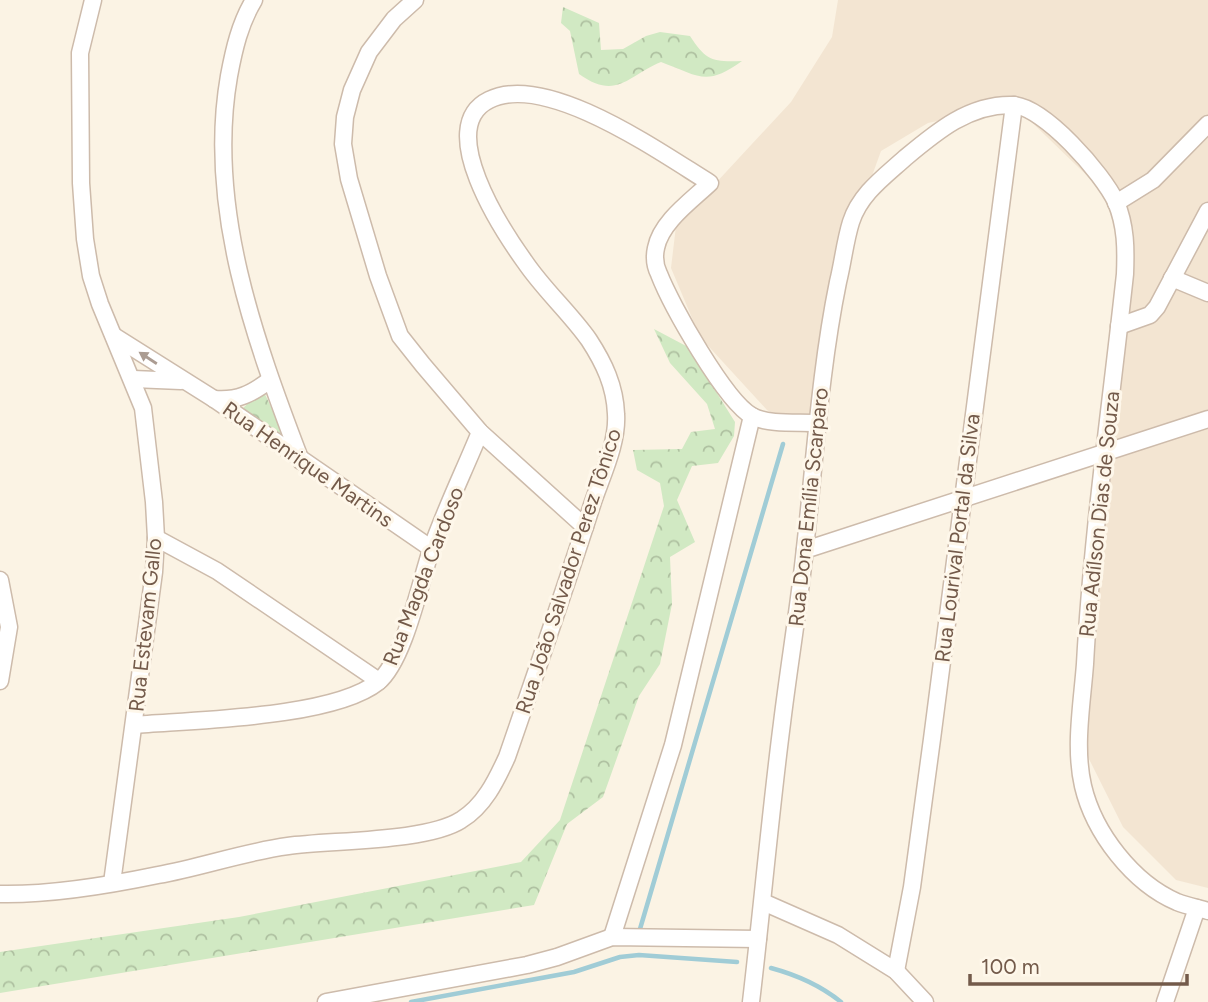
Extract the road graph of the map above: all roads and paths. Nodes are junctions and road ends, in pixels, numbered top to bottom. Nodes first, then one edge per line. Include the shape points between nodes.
1 (93, 0) edge
2 (254, 0) edge
3 (415, 0) edge
4 (1014, 105) junction
5 (1208, 124) edge
6 (1116, 203) junction
7 (1208, 211) edge
8 (1172, 278) junction
9 (1208, 293) edge
10 (1119, 326) junction
11 (113, 335) junction
12 (133, 379) junction
13 (270, 380) junction
14 (184, 381) junction
15 (214, 399) junction
16 (752, 416) junction
17 (1208, 419) edge
18 (816, 423) junction
19 (480, 432) junction
20 (1105, 454) junction
21 (301, 460) junction
22 (962, 499) junction
23 (585, 527) junction
24 (156, 538) junction
25 (432, 549) junction
26 (805, 550) junction
27 (0, 580) edge
28 (0, 681) edge
29 (379, 681) junction
30 (134, 725) junction
31 (112, 883) junction
32 (0, 894) edge
33 (763, 902) junction
34 (1203, 909) edge
35 (612, 937) junction
36 (758, 939) junction
37 (896, 971) junction
38 (326, 1002) edge
39 (751, 1002) edge
40 (925, 1002) edge
41 (1165, 1002) edge

1 - 11 street, Rua Estevam Gallo via 80,53 81,183 91,275
2 - 13 street via 240,31 226,96 225,177 228,225
3 - 19 street via 369,52 352,90 343,144 352,191 397,330
4 - 6 street, Rua Adílson Dias de Souza via 1048,122 1103,180
4 - 18 street, Rua Dona Emília Scarparo via 981,110 949,123 870,189 859,204 831,315
4 - 22 street, Rua Lourival Portal da Silva
5 - 6 street via 1153,180
6 - 10 street, Rua Adílson Dias de Souza via 1126,245
7 - 8 street
8 - 9 street
8 - 10 street via 1150,315
10 - 20 street, Rua Adílson Dias de Souza
11 - 12 street, Rua Estevam Gallo
14 -> 11 street, Rua Henrique Martins
12 - 14 street, Rua Henrique Martins
12 - 24 street, Rua Estevam Gallo via 143,408
13 - 15 street via 248,396
13 - 21 street
14 - 15 street, Rua Henrique Martins
15 - 21 street, Rua Henrique Martins
16 - 18 street
16 - 23 street, Rua João Salvador Perez Tônico via 717,377 682,320 655,261 666,226 710,183 631,135 549,97 523,93 490,99 471,115 466,131 478,181 525,263 588,338 615,398 614,437
16 - 35 street via 673,745
17 - 20 street
18 - 26 street, Rua Dona Emília Scarparo
19 - 23 street
19 - 25 street, Rua Magda Cardoso
20 - 22 street
20 - 34 street, Rua Adílson Dias de Souza via 1086,634 1079,757 1083,787 1102,831 1130,867 1177,901
21 - 25 street, Rua Henrique Martins
22 - 26 street
22 - 37 street, Rua Lourival Portal da Silva via 912,887
23 - 31 street, Rua João Salvador Perez Tônico via 507,757 485,797 460,821 414,835 288,846
24 - 29 street via 217,571
24 - 30 street, Rua Estevam Gallo
25 - 29 street, Rua Magda Cardoso via 403,638
26 - 33 street, Rua Dona Emília Scarparo
27 - 28 street via 9,627
29 - 30 street, Rua Magda Cardoso via 315,707
30 - 31 street, Rua Estevam Gallo
31 - 32 street, Rua João Salvador Perez Tônico
33 - 36 street, Rua Dona Emília Scarparo
33 - 37 street via 827,929
34 - 41 street
35 - 36 street
35 - 38 street via 527,965
36 - 39 street, Rua Dona Emília Scarparo
37 - 40 street

